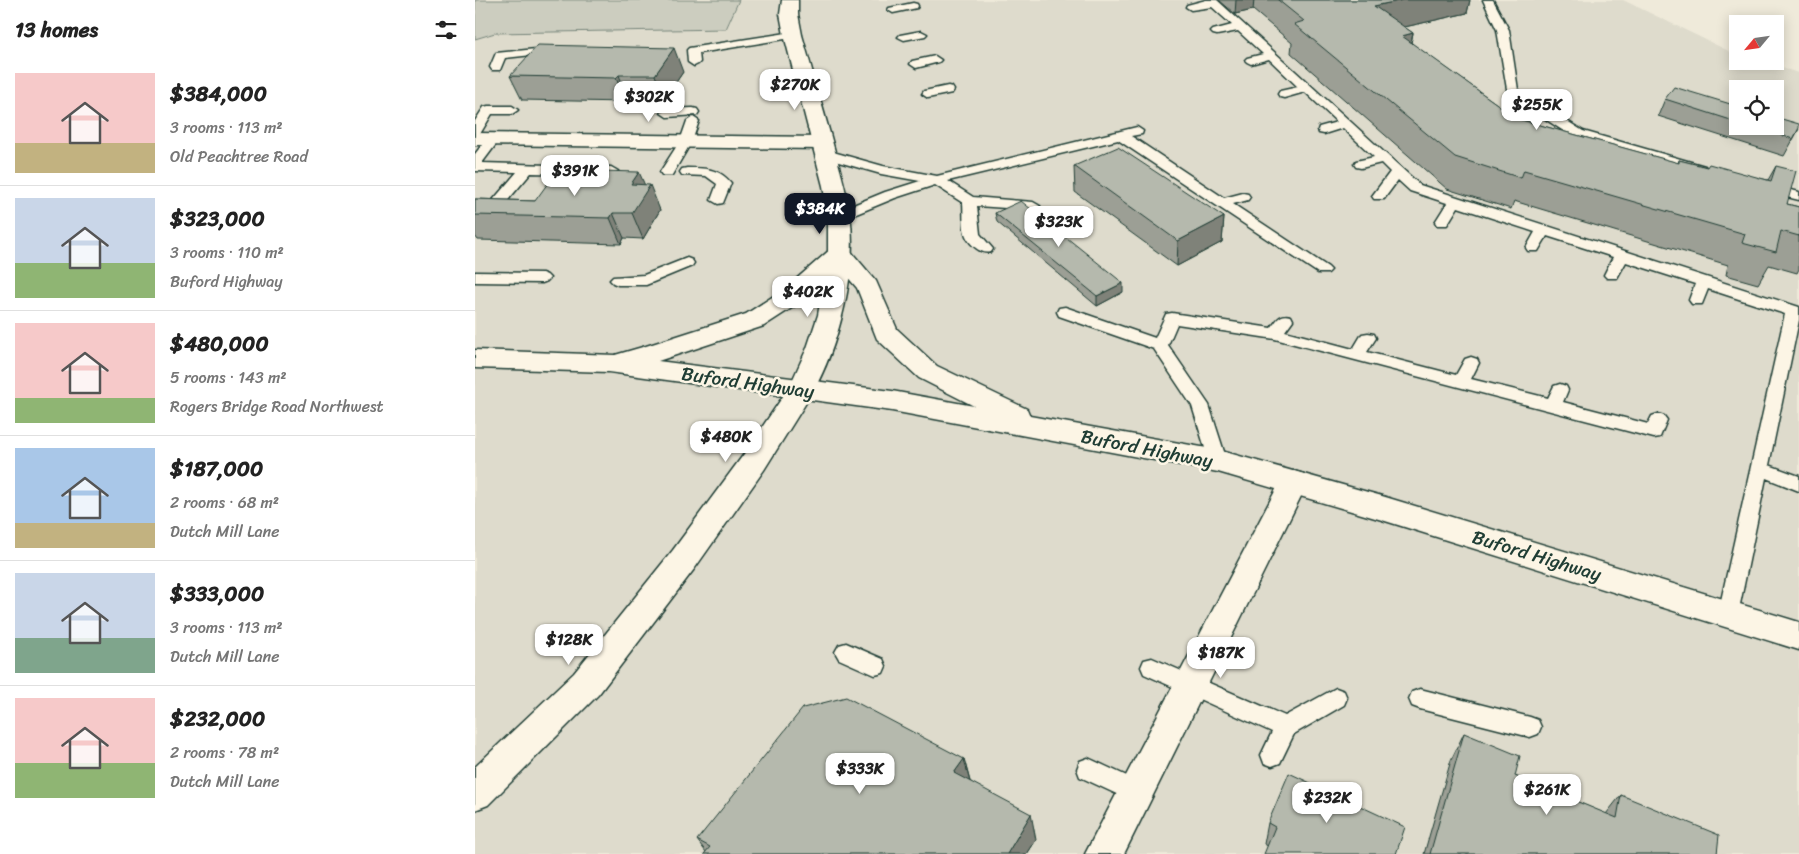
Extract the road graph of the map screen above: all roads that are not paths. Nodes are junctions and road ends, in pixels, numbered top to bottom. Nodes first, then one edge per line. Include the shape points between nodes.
1 (790, 0) edge
2 (1488, 0) edge
3 (1212, 1) edge
4 (913, 6) dead end
5 (1191, 7) dead end
6 (893, 10) dead end
7 (1240, 27) junction
8 (1217, 32) dead end
9 (921, 34) dead end
10 (793, 35) junction
11 (904, 37) dead end
12 (568, 49) edge
13 (1271, 55) junction
14 (935, 60) dead end
15 (1251, 60) dead end
16 (694, 62) dead end
17 (916, 64) dead end
18 (496, 67) dead end
19 (1307, 88) junction
20 (948, 90) dead end
21 (928, 94) dead end
22 (1284, 94) dead end
23 (512, 110) dead end
24 (667, 113) dead end
25 (1345, 124) junction
26 (1324, 130) dead end
27 (475, 131) edge
28 (1137, 131) dead end
29 (1120, 136) junction
30 (485, 139) edge
31 (686, 141) junction
32 (824, 149) junction
33 (1383, 158) junction
34 (475, 162) edge
35 (1188, 164) dead end
36 (1361, 164) dead end
37 (475, 167) edge
38 (1169, 168) junction
39 (527, 169) junction
40 (611, 171) edge
41 (667, 172) dead end
42 (687, 172) dead end
43 (1397, 172) junction
44 (1713, 172) edge
45 (937, 180) junction
46 (1751, 183) edge
47 (1379, 196) dead end
48 (1799, 196) edge
49 (1243, 197) dead end
50 (718, 200) dead end
51 (970, 201) junction
52 (1455, 201) junction
53 (1222, 203) junction
54 (1033, 206) dead end
55 (839, 216) junction
56 (1442, 222) dead end
57 (475, 230) edge
58 (1543, 230) junction
59 (1533, 248) dead end
60 (986, 249) dead end
61 (840, 253) junction
62 (1621, 255) junction
63 (687, 262) dead end
64 (1323, 270) dead end
65 (1613, 275) dead end
66 (475, 277) edge
67 (542, 278) dead end
68 (618, 280) dead end
69 (1703, 282) junction
70 (1697, 300) dead end
71 (1796, 308) edge
72 (1065, 312) dead end
73 (1285, 320) dead end
74 (1275, 334) junction
75 (1368, 338) dead end
76 (1160, 345) junction
77 (1357, 356) junction
78 (475, 359) edge
79 (609, 363) junction
80 (1471, 363) dead end
81 (1461, 382) junction
82 (801, 390) junction
83 (1657, 420) dead end
84 (1040, 428) junction
85 (1218, 462) junction
86 (1759, 468) junction
87 (1294, 482) junction
88 (1799, 484) edge
89 (1728, 614) junction
90 (1799, 636) edge
91 (846, 652) dead end
92 (875, 666) dead end
93 (1151, 667) dead end
94 (1191, 684) junction
95 (1336, 698) dead end
96 (1420, 699) dead end
97 (1286, 727) junction
98 (1530, 727) dead end
99 (1272, 755) dead end
100 (1088, 769) dead end
101 (475, 792) edge
102 (1136, 792) junction
103 (1104, 854) edge

1 - 10 main road
2 - 44 lane via 1503,30 1512,92 1578,134
3 - 5 lane
3 - 7 lane
4 - 6 lane
7 - 8 lane
7 - 13 lane
9 - 11 lane
10 - 16 lane via 693,50
10 - 32 main road
12 - 18 lane via 500,55
13 - 15 lane
13 - 19 lane
14 - 17 lane
19 - 22 lane
19 - 25 lane
20 - 21 lane
23 - 27 lane via 489,110
24 - 31 lane via 693,116
25 - 26 lane
25 - 33 lane
28 - 29 lane
29 - 38 lane
29 - 45 lane
30 - 31 main road
30 - 34 lane
31 - 32 main road
31 - 41 lane
32 - 45 lane via 881,170
32 - 55 main road
33 - 36 lane
33 - 43 lane
35 - 38 lane
37 - 39 lane
38 - 53 lane
39 - 40 lane
39 - 57 lane
42 - 50 lane via 709,172 724,183
43 - 47 lane
43 - 52 lane via 1415,188
45 - 51 lane
45 - 55 lane
46 - 48 lane
49 - 53 lane
51 - 54 lane
51 - 60 lane via 973,235
52 - 56 lane
52 - 58 lane
53 - 64 lane
55 - 61 main road
58 - 59 lane
58 - 62 lane
61 - 79 main road via 795,294 755,320 650,354
61 - 82 main road via 830,315 820,348
61 - 84 main road via 868,286 886,333 928,372
62 - 65 lane
62 - 69 lane
63 - 68 lane via 646,280
66 - 67 lane
69 - 70 lane
69 - 71 lane
71 - 86 lane
72 - 76 lane
73 - 74 lane
74 - 76 lane via 1172,318
74 - 77 lane
75 - 77 lane
76 - 85 lane via 1200,405
77 - 81 lane
78 - 79 main road, Buford Highway
79 - 82 main road, Buford Highway
80 - 81 lane
81 - 83 lane via 1556,398 1653,432
82 - 84 main road, Buford Highway via 892,401
82 - 101 main road via 690,551 586,684
84 - 85 main road, Buford Highway
85 - 87 main road, Buford Highway
86 - 88 lane
86 - 89 lane
87 - 89 main road, Buford Highway
87 - 94 main road
89 - 90 main road, Buford Highway
91 - 92 lane
93 - 94 lane
94 - 97 lane
94 - 102 main road
95 - 97 lane
96 - 98 lane
97 - 99 lane
100 - 102 lane
102 - 103 main road

